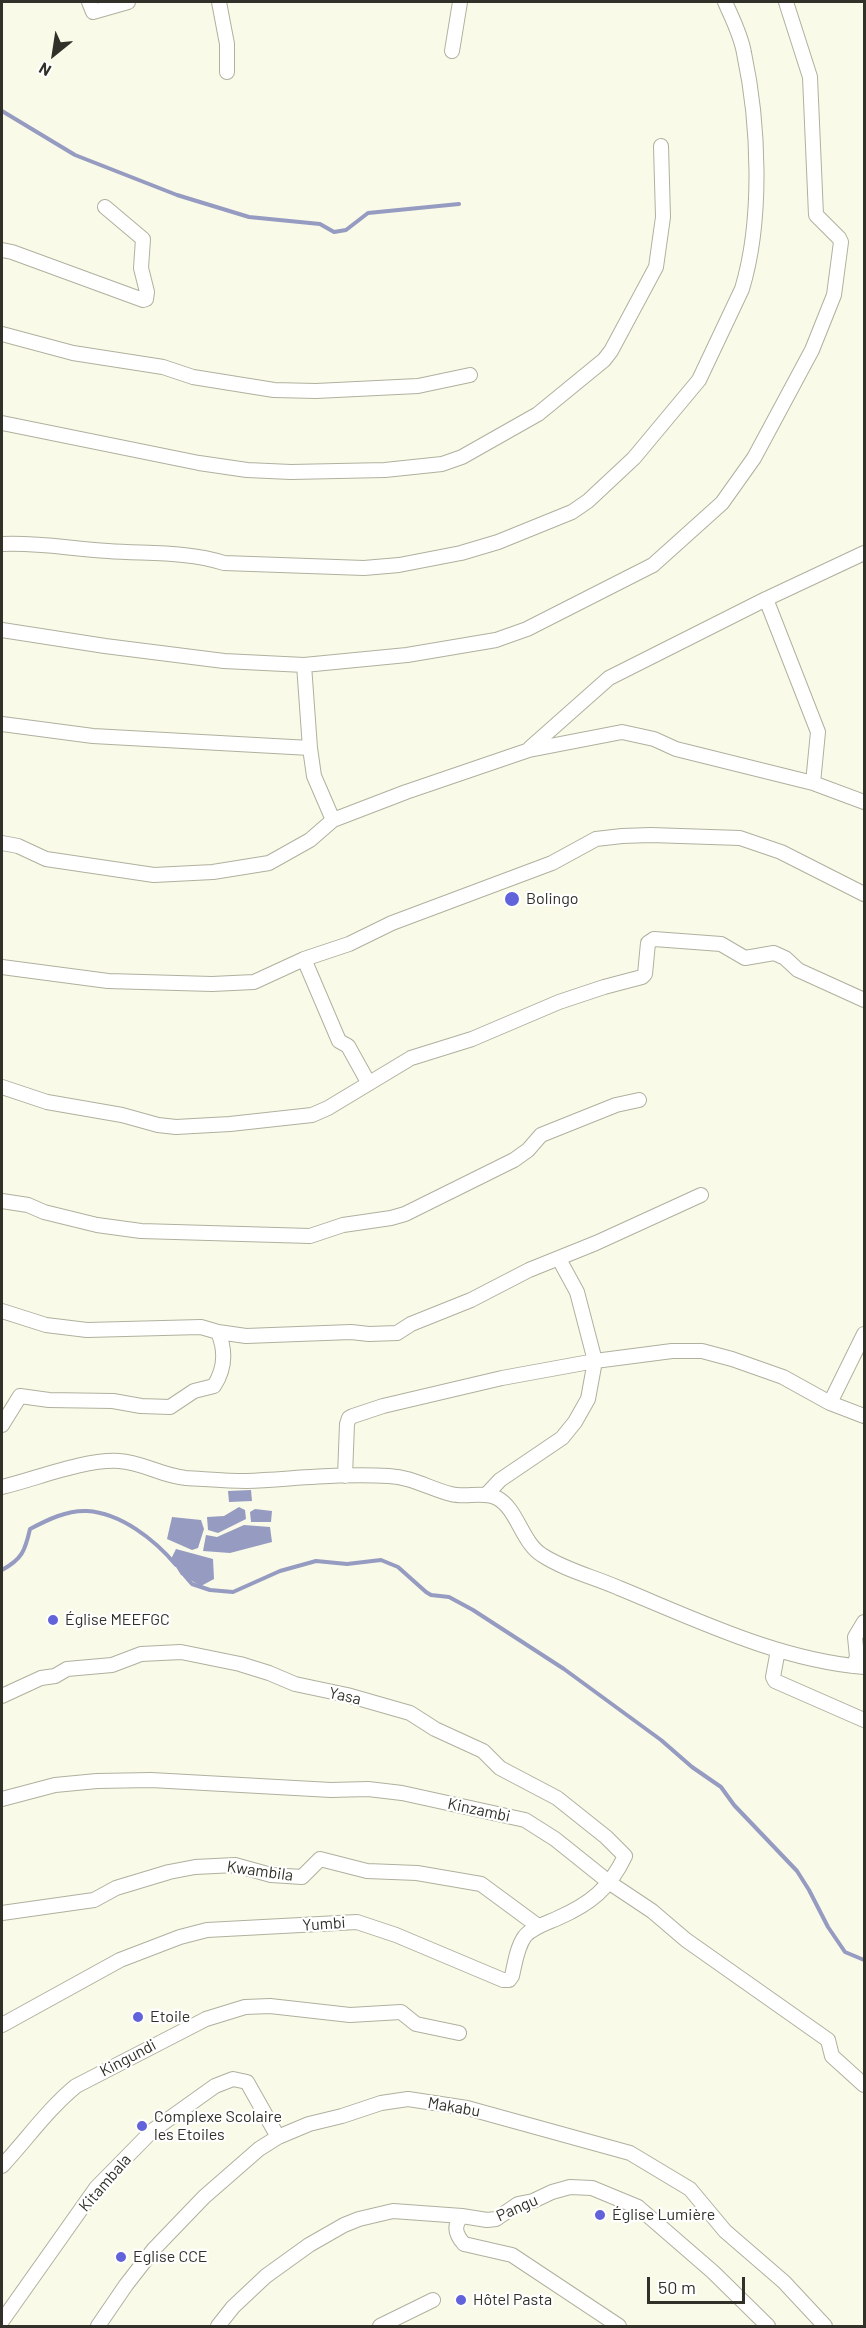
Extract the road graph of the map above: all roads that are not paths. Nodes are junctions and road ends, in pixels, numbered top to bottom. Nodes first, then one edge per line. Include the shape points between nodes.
1 (89, 2) edge
2 (128, 2) edge
3 (219, 2) edge
4 (460, 2) edge
5 (725, 2) edge
6 (786, 2) edge
7 (452, 51) dead end
8 (227, 72) dead end
9 (661, 146) dead end
10 (105, 207) dead end
11 (2, 250) edge
12 (2, 334) edge
13 (470, 375) dead end
14 (2, 423) edge
15 (2, 544) edge
16 (864, 554) edge
17 (766, 598) junction
18 (2, 630) edge
19 (304, 665) junction
20 (2, 724) edge
21 (310, 748) junction
22 (529, 750) junction
23 (813, 783) junction
24 (864, 802) edge
25 (333, 820) junction
26 (2, 843) edge
27 (864, 894) edge
28 (304, 959) junction
29 (2, 966) edge
30 (864, 1000) edge
31 (368, 1082) junction
32 (2, 1087) edge
33 (639, 1100) dead end
34 (701, 1195) dead end
35 (2, 1201) edge
36 (560, 1259) junction
37 (2, 1311) edge
38 (218, 1332) junction
39 (864, 1334) edge
40 (595, 1361) junction
41 (830, 1403) junction
42 (864, 1416) edge
43 (2, 1425) edge
44 (345, 1476) junction
45 (2, 1487) edge
46 (486, 1495) junction
47 (862, 1628) edge
48 (778, 1650) junction
49 (859, 1666) edge
50 (2, 1696) edge
51 (864, 1720) edge
52 (2, 1799) edge
53 (610, 1883) junction
54 (2, 1913) edge
55 (538, 1926) junction
56 (2, 2025) edge
57 (459, 2033) dead end
58 (864, 2085) edge
59 (278, 2138) junction
60 (2, 2166) edge
61 (462, 2216) junction
62 (433, 2300) dead end
63 (2, 2321) edge
64 (98, 2326) edge
65 (218, 2326) edge
66 (380, 2326) edge
67 (619, 2326) edge
68 (768, 2326) edge
69 (825, 2326) edge

1 - 2 street via 93,12
3 - 8 street via 227,44
4 - 7 street
5 - 15 street via 744,50 755,143 754,237 746,276 699,380 634,458 588,501 572,512 498,542 461,553 364,568 224,563 204,557 35,543
6 - 19 street via 810,77 816,215 841,243 834,295 812,350 754,458 722,503 653,565 527,629 496,640 407,655
9 - 14 street via 663,217 656,267 611,351 538,414 462,457 442,464 385,470 247,470
10 - 11 street via 143,239 141,268 146,299
12 - 13 street via 72,353 163,366 193,377 274,390 418,386
16 - 17 street
17 - 22 street via 609,678
17 - 23 street via 818,732
18 - 19 street via 224,661
19 - 21 street
20 - 21 street via 93,736
21 - 25 street via 314,776
22 - 23 street via 622,732
22 - 25 street
23 - 24 street
25 - 26 street via 310,840 273,862 213,872 154,875 46,860
27 - 28 street via 781,852 740,838 651,835 596,839 552,863
28 - 29 street via 254,982 212,984 108,981
28 - 31 street via 339,1041 348,1046
30 - 31 street via 798,970 774,953 745,958 721,944 654,939 650,941 642,977 570,998 472,1039 411,1058
31 - 32 street via 312,1114 176,1127 47,1102
33 - 35 street via 540,1135 514,1160 405,1214 343,1225 310,1236 128,1230
34 - 36 street
36 - 38 street via 398,1333 246,1336
36 - 40 street via 579,1299
37 - 38 street via 46,1325 87,1330 201,1327
38 - 43 street via 224,1345 218,1381 170,1407 20,1396
39 - 41 street
40 - 41 street via 702,1351 783,1377
40 - 44 street via 502,1378 353,1416 347,1424
40 - 46 street via 588,1399 562,1438 500,1480
41 - 42 street
44 - 45 street via 244,1481 182,1478 119,1461 91,1463
44 - 46 street via 390,1476 449,1494
46 - 48 street via 498,1498 506,1506 532,1547 549,1560
47 - 49 street via 855,1637
48 - 49 street
48 - 51 street via 775,1681
50 - 53 street, Yasa via 68,1669 112,1665 141,1654 181,1652 240,1664 295,1684 403,1710 483,1750 500,1768 557,1798 606,1837 625,1856
52 - 53 street, Kinzambi via 55,1785 151,1780 402,1793 525,1820
53 - 55 street, Yumbi via 577,1910
53 - 58 street, Kinzambi via 828,2040 832,2056
54 - 55 street, Kwambila via 94,1900 116,1888 195,1867 235,1865 271,1875 303,1877 320,1859 367,1871 417,1873 481,1884
55 - 56 street, Yumbi via 522,1941 509,1980 357,1922 207,1930 120,1960
57 - 60 street, Kingundi via 416,2024 401,2012 350,2015 244,2007 197,2023 76,2086 58,2100
59 - 63 street, Kitambala via 247,2082 233,2079 215,2086 152,2131 96,2188
59 - 64 street, Makabu via 238,2166 154,2249
59 - 69 street, Makabu via 309,2124 381,2103 408,2100 467,2108 630,2153 690,2189 725,2231 784,2282
61 - 65 street, Pangu via 393,2211 344,2225 266,2276
61 - 67 street via 455,2228 464,2244 512,2255
61 - 68 street, Pangu via 496,2219 518,2204 552,2192 570,2187 592,2188 638,2207
62 - 66 street

